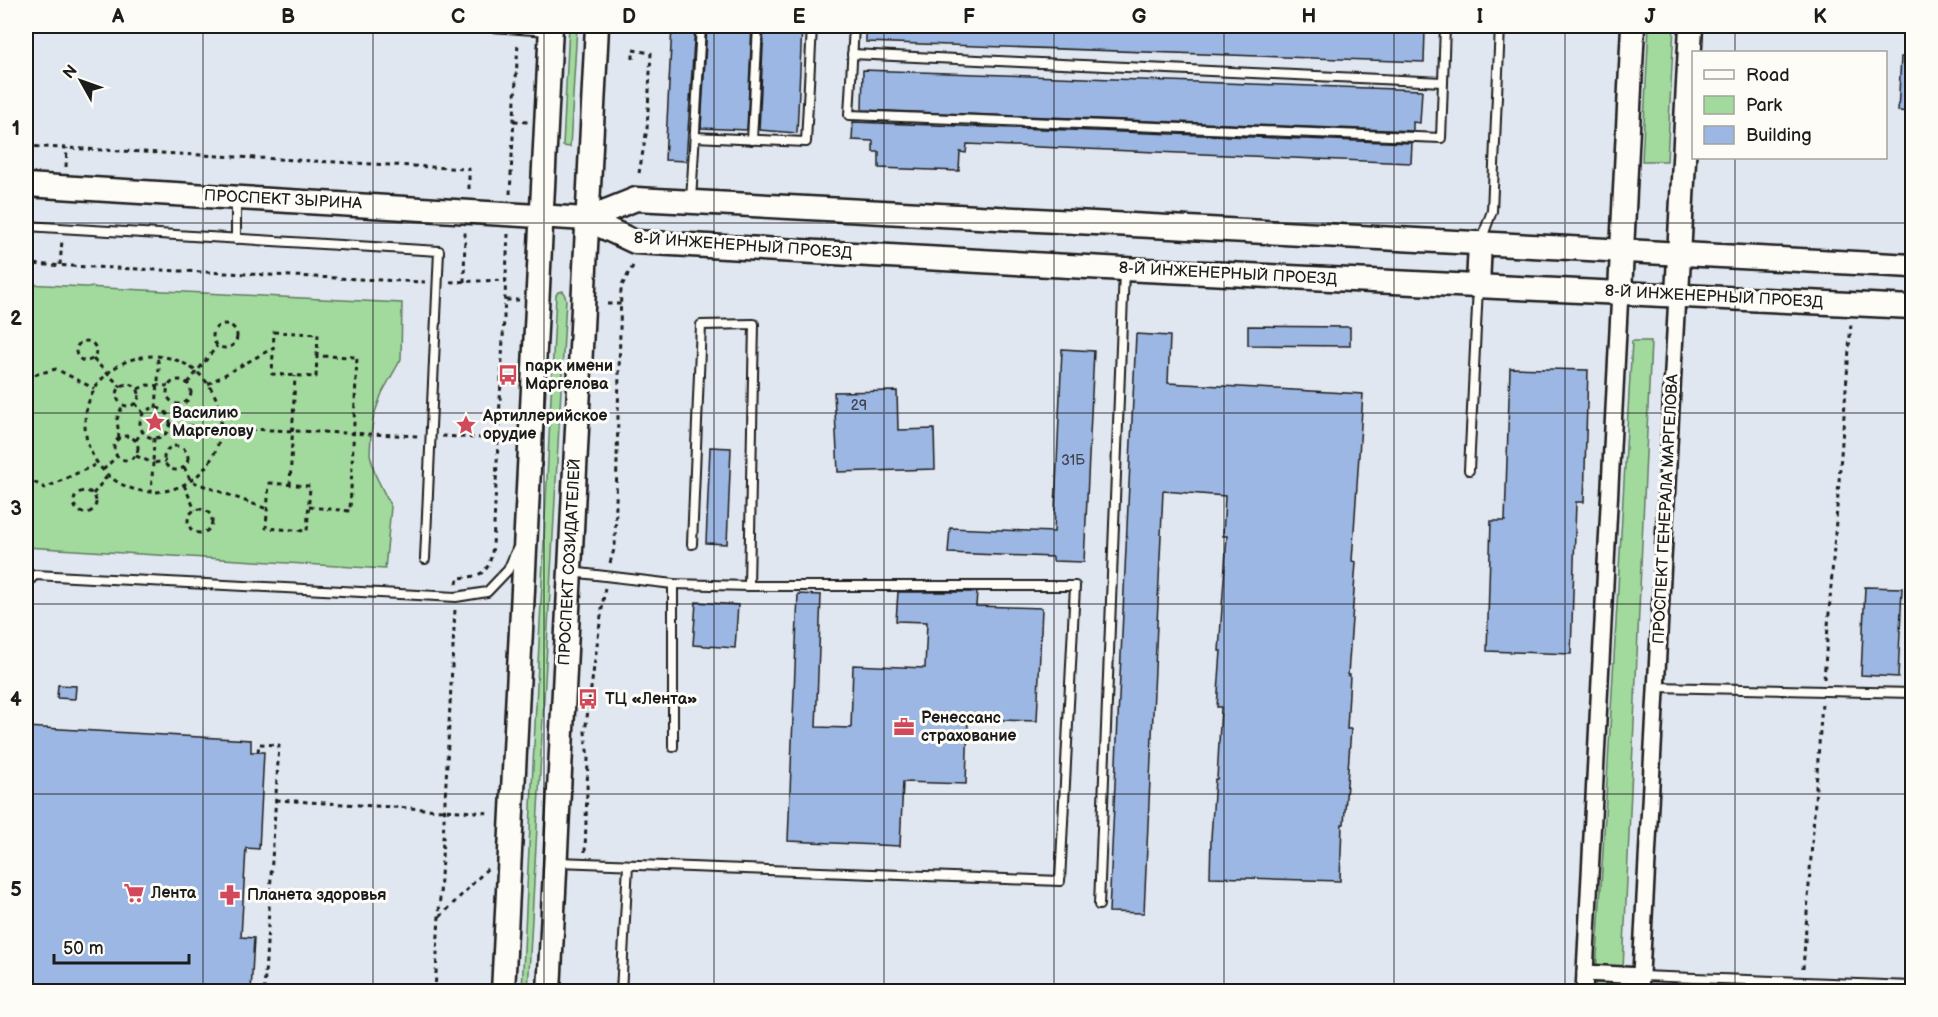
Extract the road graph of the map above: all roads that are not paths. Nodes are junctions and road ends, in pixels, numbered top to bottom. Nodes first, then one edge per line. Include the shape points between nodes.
1 (488, 26) edge
2 (597, 26) edge
3 (700, 26) edge
4 (758, 26) edge
5 (812, 26) edge
6 (854, 26) edge
7 (1445, 26) edge
8 (1500, 26) edge
9 (1633, 26) edge
10 (1691, 26) edge
11 (550, 28) edge
12 (852, 54) junction
13 (1443, 82) junction
14 (695, 137) junction
15 (752, 140) junction
16 (26, 185) edge
17 (236, 198) junction
18 (691, 202) junction
19 (541, 216) junction
20 (586, 219) junction
21 (26, 226) edge
22 (236, 239) junction
23 (1480, 243) junction
24 (1622, 251) junction
25 (1679, 254) junction
26 (1912, 266) edge
27 (1124, 269) junction
28 (1478, 285) junction
29 (1620, 292) junction
30 (1677, 295) junction
31 (1912, 307) edge
32 (1469, 470) dead end
33 (526, 529) junction
34 (692, 544) dead end
35 (425, 559) dead end
36 (570, 572) junction
37 (26, 584) edge
38 (673, 584) junction
39 (749, 586) junction
40 (1656, 687) junction
41 (1912, 693) edge
42 (673, 747) dead end
43 (555, 862) junction
44 (628, 865) junction
45 (1099, 905) dead end
46 (1584, 984) edge
47 (1640, 984) edge
48 (1912, 986) edge
49 (503, 992) edge
50 (549, 992) edge
51 (621, 992) edge

1 - 11 lane
2 - 20 street, ПРОСПЕКТ СОЗИДАТЕЛЕЙ
3 - 14 lane
4 - 15 lane
5 - 15 lane via 806,142
6 - 12 lane
7 - 13 lane
8 - 23 lane via 1492,212
9 - 24 street
10 - 25 street, ПРОСПЕКТ ГЕНЕРАЛА МАРГЕЛОВА
11 - 19 street
12 - 13 lane
12 - 13 lane via 849,115 1441,138
14 - 15 lane
14 - 18 lane
16 - 17 street, ПРОСПЕКТ ЗЫРИНА
17 - 19 street, ПРОСПЕКТ ЗЫРИНА
17 - 22 lane
18 - 20 street via 636,199
18 - 23 street
19 - 20 street, ПРОСПЕКТ ЗЫРИНА
19 - 33 street
20 - 27 street, 8-Й ИНЖЕНЕРНЫЙ ПРОЕЗД via 635,242
20 - 36 street, ПРОСПЕКТ СОЗИДАТЕЛЕЙ
21 - 22 lane
22 - 35 lane via 439,251
23 - 24 street
23 - 28 street
24 - 25 street
24 - 29 street
25 - 26 street
25 - 30 street, ПРОСПЕКТ ГЕНЕРАЛА МАРГЕЛОВА
27 - 28 street, 8-Й ИНЖЕНЕРНЫЙ ПРОЕЗД
27 - 45 lane
28 - 29 street, 8-Й ИНЖЕНЕРНЫЙ ПРОЕЗД
28 - 32 lane
29 - 30 street, 8-Й ИНЖЕНЕРНЫЙ ПРОЕЗД
29 - 46 street
30 - 31 street, 8-Й ИНЖЕНЕРНЫЙ ПРОЕЗД
30 - 40 street, ПРОСПЕКТ ГЕНЕРАЛА МАРГЕЛОВА
33 - 37 lane via 508,570 486,592 456,597 34,575
33 - 49 street
34 - 39 lane via 701,325 754,324
36 - 38 lane
36 - 43 street, ПРОСПЕКТ СОЗИДАТЕЛЕЙ
38 - 39 lane
38 - 42 lane
39 - 44 lane via 1075,586 1060,881
40 - 41 lane
40 - 47 street, ПРОСПЕКТ ГЕНЕРАЛА МАРГЕЛОВА
43 - 44 lane
43 - 50 street, ПРОСПЕКТ СОЗИДАТЕЛЕЙ
44 - 51 lane
46 - 47 street
47 - 48 lane via 1802,982

